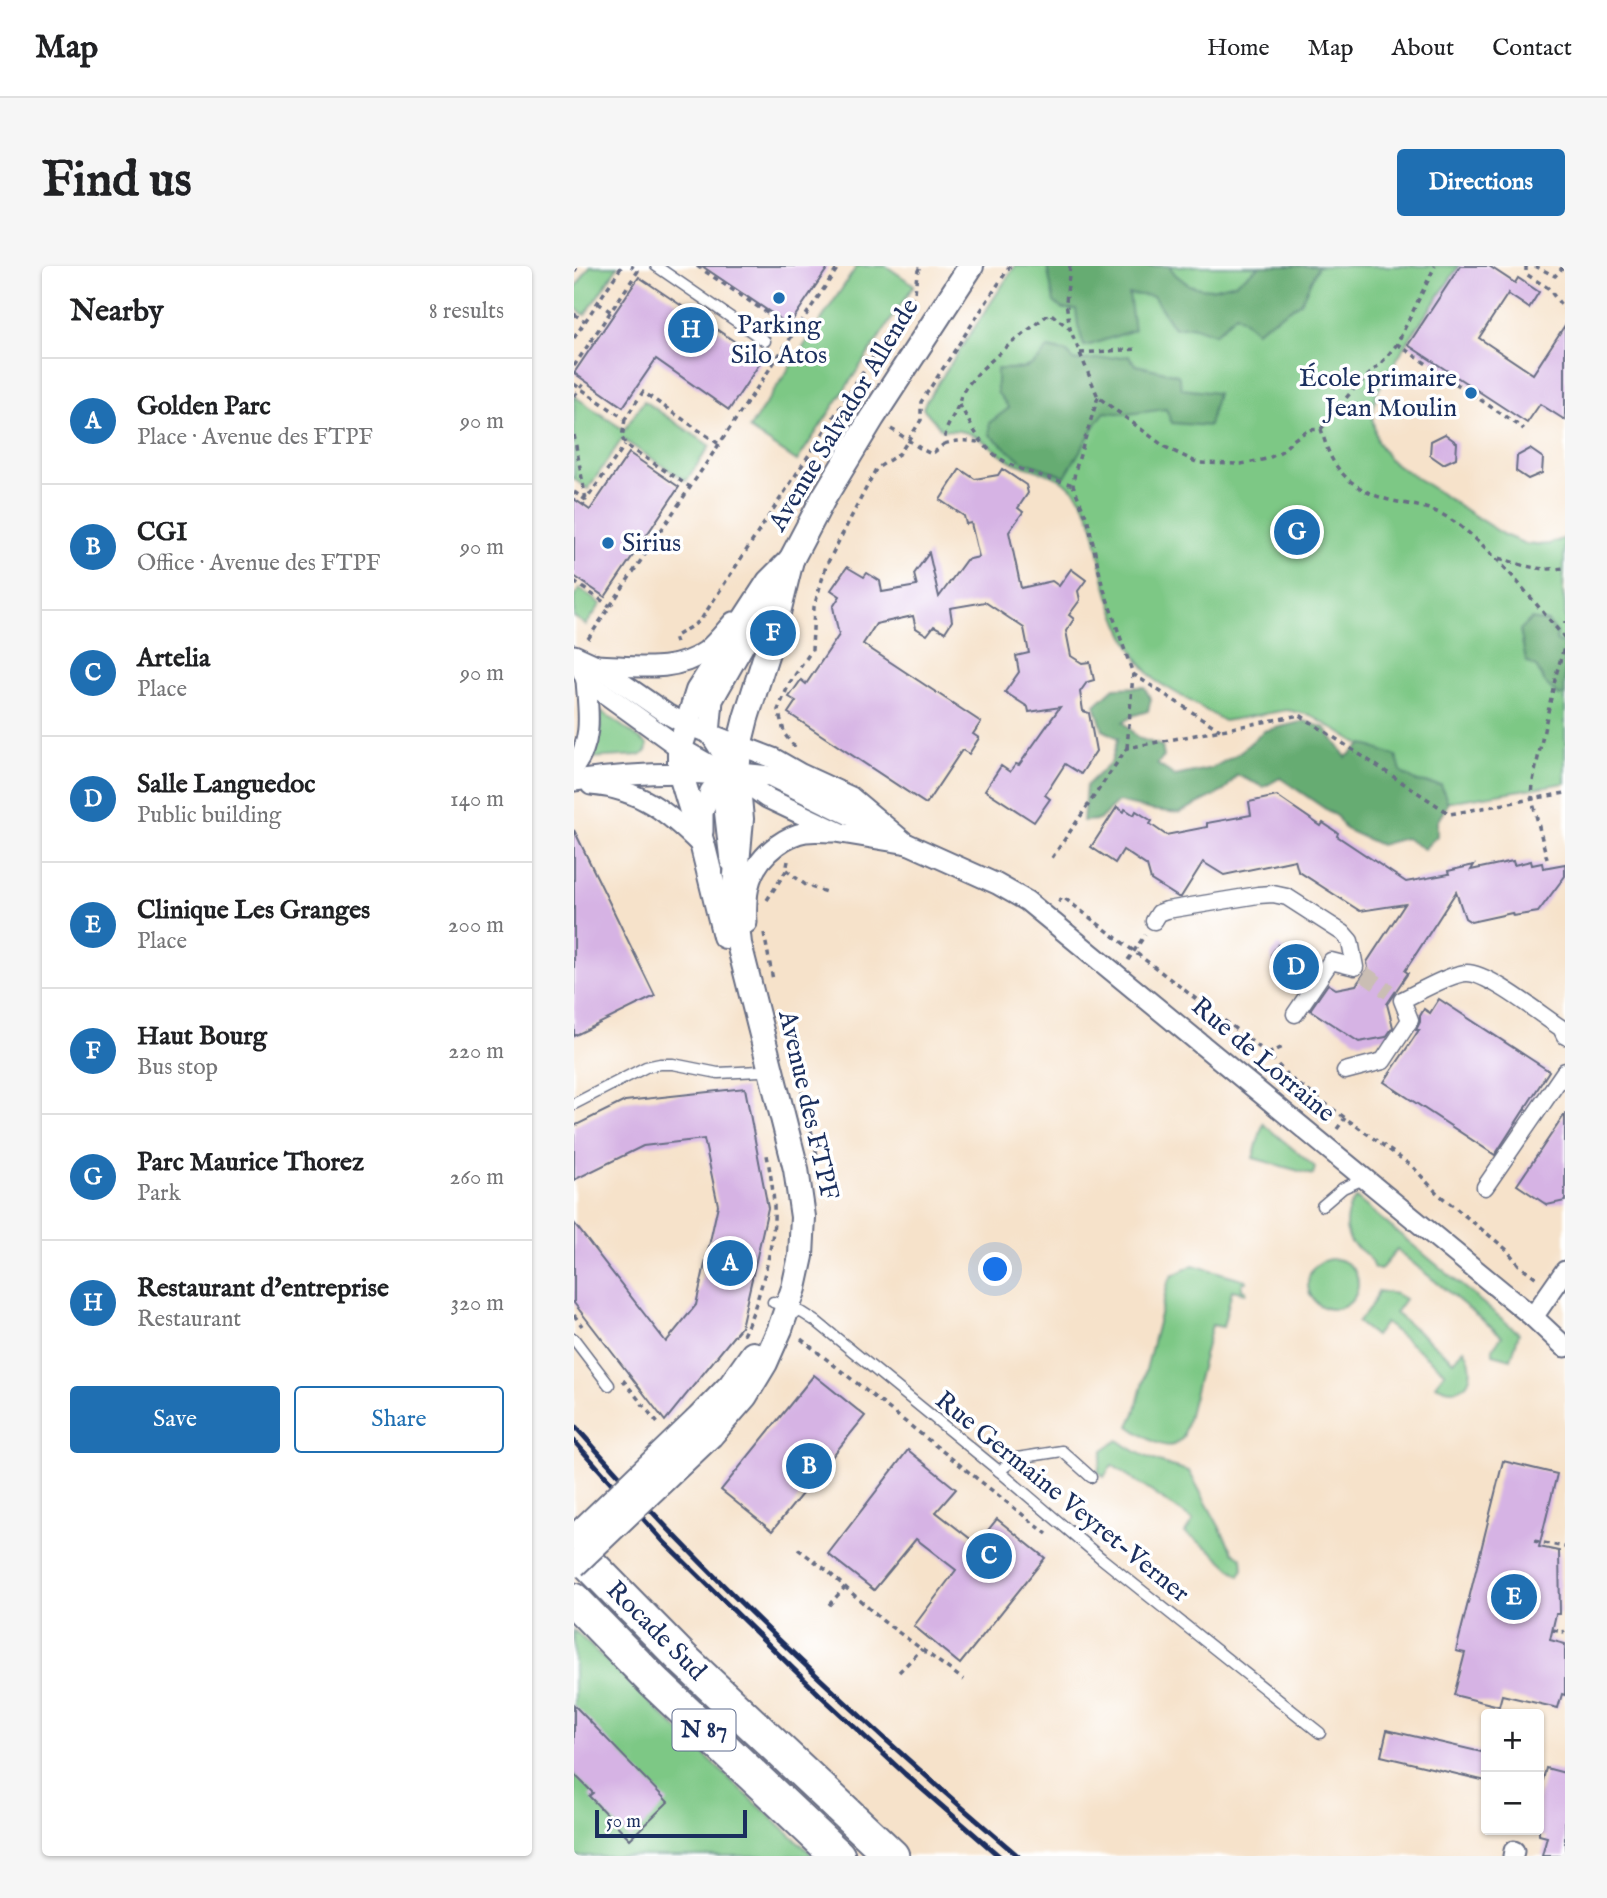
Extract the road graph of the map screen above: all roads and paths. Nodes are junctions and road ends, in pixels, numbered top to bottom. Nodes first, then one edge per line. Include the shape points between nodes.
1 (578, 266) edge
2 (622, 266) edge
3 (631, 266) edge
4 (656, 266) edge
5 (697, 266) edge
6 (839, 266) edge
7 (920, 266) edge
8 (971, 266) edge
9 (1010, 266) edge
10 (1070, 266) edge
11 (1435, 266) edge
12 (1526, 266) edge
13 (1535, 266) edge
14 (1565, 268) edge
15 (574, 272) edge
16 (598, 303) junction
17 (802, 307) dead end
18 (1565, 310) edge
19 (808, 312) junction
20 (612, 313) junction
21 (574, 314) edge
22 (585, 321) junction
23 (1070, 328) junction
24 (794, 332) junction
25 (574, 338) edge
26 (765, 341) dead end
27 (1397, 344) junction
28 (1139, 349) dead end
29 (1080, 352) junction
30 (574, 366) edge
31 (586, 381) dead end
32 (574, 384) edge
33 (579, 388) junction
34 (574, 396) edge
35 (1098, 397) junction
36 (845, 401) junction
37 (959, 404) junction
38 (872, 418) junction
39 (625, 419) junction
40 (1321, 429) junction
41 (1524, 429) dead end
42 (574, 435) edge
43 (910, 440) junction
44 (983, 443) junction
45 (719, 444) junction
46 (944, 444) junction
47 (626, 445) junction
48 (1073, 485) junction
49 (690, 487) junction
50 (574, 492) edge
51 (586, 500) junction
52 (583, 505) dead end
53 (1497, 558) junction
54 (791, 560) junction
55 (1565, 568) edge
56 (574, 582) edge
57 (769, 582) junction
58 (610, 606) junction
59 (589, 638) dead end
60 (1565, 638) edge
61 (1565, 644) edge
62 (575, 656) edge
63 (683, 664) junction
64 (591, 672) junction
65 (1133, 674) junction
66 (1221, 730) junction
67 (710, 734) junction
68 (739, 746) junction
69 (682, 748) junction
70 (1127, 748) junction
71 (799, 751) dead end
72 (574, 766) edge
73 (720, 774) junction
74 (574, 782) edge
75 (1565, 793) edge
76 (1532, 799) junction
77 (841, 833) junction
78 (908, 844) junction
79 (703, 847) junction
80 (1052, 858) dead end
81 (1548, 859) dead end
82 (786, 871) dead end
83 (829, 893) dead end
84 (1054, 906) dead end
85 (1154, 921) joint
86 (1134, 951) junction
87 (1118, 974) junction
88 (1295, 1014) dead end
89 (1565, 1036) edge
90 (1285, 1046) dead end
91 (1268, 1054) junction
92 (760, 1071) junction
93 (1345, 1071) dead end
94 (1565, 1072) edge
95 (574, 1104) edge
96 (1345, 1118) junction
97 (1337, 1129) dead end
98 (766, 1149) dead end
99 (1364, 1179) junction
100 (1485, 1187) dead end
101 (1322, 1206) dead end
102 (801, 1255) junction
103 (1565, 1271) edge
104 (1552, 1289) junction
105 (780, 1305) junction
106 (1532, 1317) junction
107 (794, 1333) dead end
108 (742, 1336) dead end
109 (574, 1339) edge
110 (1565, 1347) edge
111 (609, 1385) dead end
112 (637, 1398) dead end
113 (704, 1427) junction
114 (663, 1430) dead end
115 (999, 1471) junction
116 (1091, 1477) dead end
117 (1051, 1537) dead end
118 (574, 1538) edge
119 (1534, 1541) dead end
120 (574, 1548) edge
121 (1565, 1548) edge
122 (798, 1549) dead end
123 (574, 1565) edge
124 (845, 1587) junction
125 (574, 1600) edge
126 (829, 1605) dead end
127 (1553, 1630) dead end
128 (1565, 1631) edge
129 (922, 1649) junction
130 (899, 1672) dead end
131 (964, 1680) dead end
132 (1320, 1733) dead end
133 (838, 1856) edge
134 (892, 1856) edge

1 - 15 path
2 - 16 path
3 - 20 path via 638,271
4 - 26 lane
5 - 24 path
6 - 19 path
7 - 36 path via 915,293
8 - 38 street, Avenue Salvador Allende
9 - 43 path via 921,402 921,420
10 - 23 path via 1066,302
11 - 27 path
12 - 18 path via 1526,274 1548,288
13 - 14 path via 1555,276
16 - 20 path
16 - 22 path
17 - 19 path
19 - 24 path
20 - 30 path
21 - 22 path
22 - 25 path
23 - 29 path
23 - 37 path via 1050,313 982,369 961,394
24 - 45 path
27 - 40 path
27 - 41 path
28 - 29 path
29 - 35 path
31 - 33 path
32 - 33 path
33 - 34 path
33 - 39 path
35 - 40 path via 1165,447 1198,463 1267,459 1308,430
35 - 48 path
36 - 38 path
36 - 63 path via 700,621 674,638
37 - 44 path
37 - 46 path
38 - 43 path
38 - 54 street, Avenue Salvador Allende
39 - 45 path via 643,392
39 - 47 path via 622,438
40 - 53 path via 1332,459 1350,481 1386,500 1430,508 1452,520
42 - 51 path
43 - 46 path via 932,454
43 - 71 path via 876,469 826,566 814,607 811,650 778,710 785,735
44 - 46 path
44 - 48 path via 1022,469
45 - 49 path
47 - 49 path
47 - 51 path
48 - 65 path
49 - 58 path
50 - 51 path
51 - 52 path
53 - 55 path via 1527,568
53 - 60 path
54 - 57 street, Avenue Salvador Allende
54 - 68 street, Avenue Salvador Allende
56 - 58 path
57 - 63 street, Avenue Salvador Allende via 707,650
57 - 67 street via 755,626 713,700
57 - 69 street, Avenue Salvador Allende via 698,691
58 - 59 path
61 - 76 path
62 - 64 street
63 - 64 street, Avenue Salvador Allende
64 - 69 street, Rue de Lorraine via 667,714
64 - 72 street via 587,743
65 - 66 path
65 - 70 path
66 - 70 path
66 - 76 path via 1300,715 1450,814
67 - 68 street, Rue de Lorraine
67 - 69 street, Rue de Lorraine
67 - 73 street
68 - 73 street, Avenue des FTPF
68 - 78 street, Rue de Lorraine via 851,797
69 - 73 street
69 - 73 street
69 - 74 street
69 - 79 street, Avenue des FTPF
70 - 80 path
73 - 77 street, Rue de Lorraine
73 - 78 street via 770,776
73 - 79 street via 703,813
73 - 102 street, Avenue des FTPF via 741,819 734,897 739,944 796,1169 803,1217
74 - 79 street via 629,793 654,804
75 - 76 path
76 - 81 path
77 - 78 street, Rue de Lorraine
77 - 102 street via 808,832 782,841 755,867 746,903 747,941 805,1165 808,1215
78 - 87 street, Rue de Lorraine via 1027,901
79 - 92 street, Avenue des FTPF
82 - 83 path via 807,886
84 - 86 path via 1063,897
85 - 86 path
85 - 88 street via 1167,910 1273,894 1287,897 1343,933 1359,970 1331,961
86 - 87 path
86 - 91 path
87 - 99 street, Rue de Lorraine
89 - 93 street via 1561,1028 1488,979 1468,973 1395,996 1410,1020 1383,1061
90 - 91 path
91 - 96 path via 1290,1078
92 - 95 lane via 718,1073 660,1064
92 - 105 street, Avenue des FTPF via 786,1174 791,1221
94 - 100 street
96 - 97 path
96 - 104 path via 1413,1167 1519,1265
98 - 108 path via 774,1222 759,1293
99 - 101 lane via 1343,1188
99 - 106 street, Rue de Lorraine
102 - 105 street, Avenue des FTPF via 794,1288
103 - 104 street
104 - 106 street
105 - 113 street, Avenue des FTPF
105 - 115 lane, Rue Germaine Veyret-Verner via 817,1322
106 - 110 street, Rue de Lorraine
107 - 117 path, Rue Germaine Veyret-Verner
109 - 111 lane
112 - 114 path
113 - 118 street, Avenue des FTPF, bridge
113 - 123 street, Avenue des FTPF, bridge
115 - 116 lane via 1017,1458 1062,1451
115 - 132 lane, Rue Germaine Veyret-Verner
119 - 121 path
120 - 134 highway, Rocade Sud / N 87 via 683,1659
122 - 124 path
124 - 126 path
124 - 129 path
125 - 133 highway, Rocade Sud / N 87
127 - 128 path
129 - 130 path
129 - 131 path

